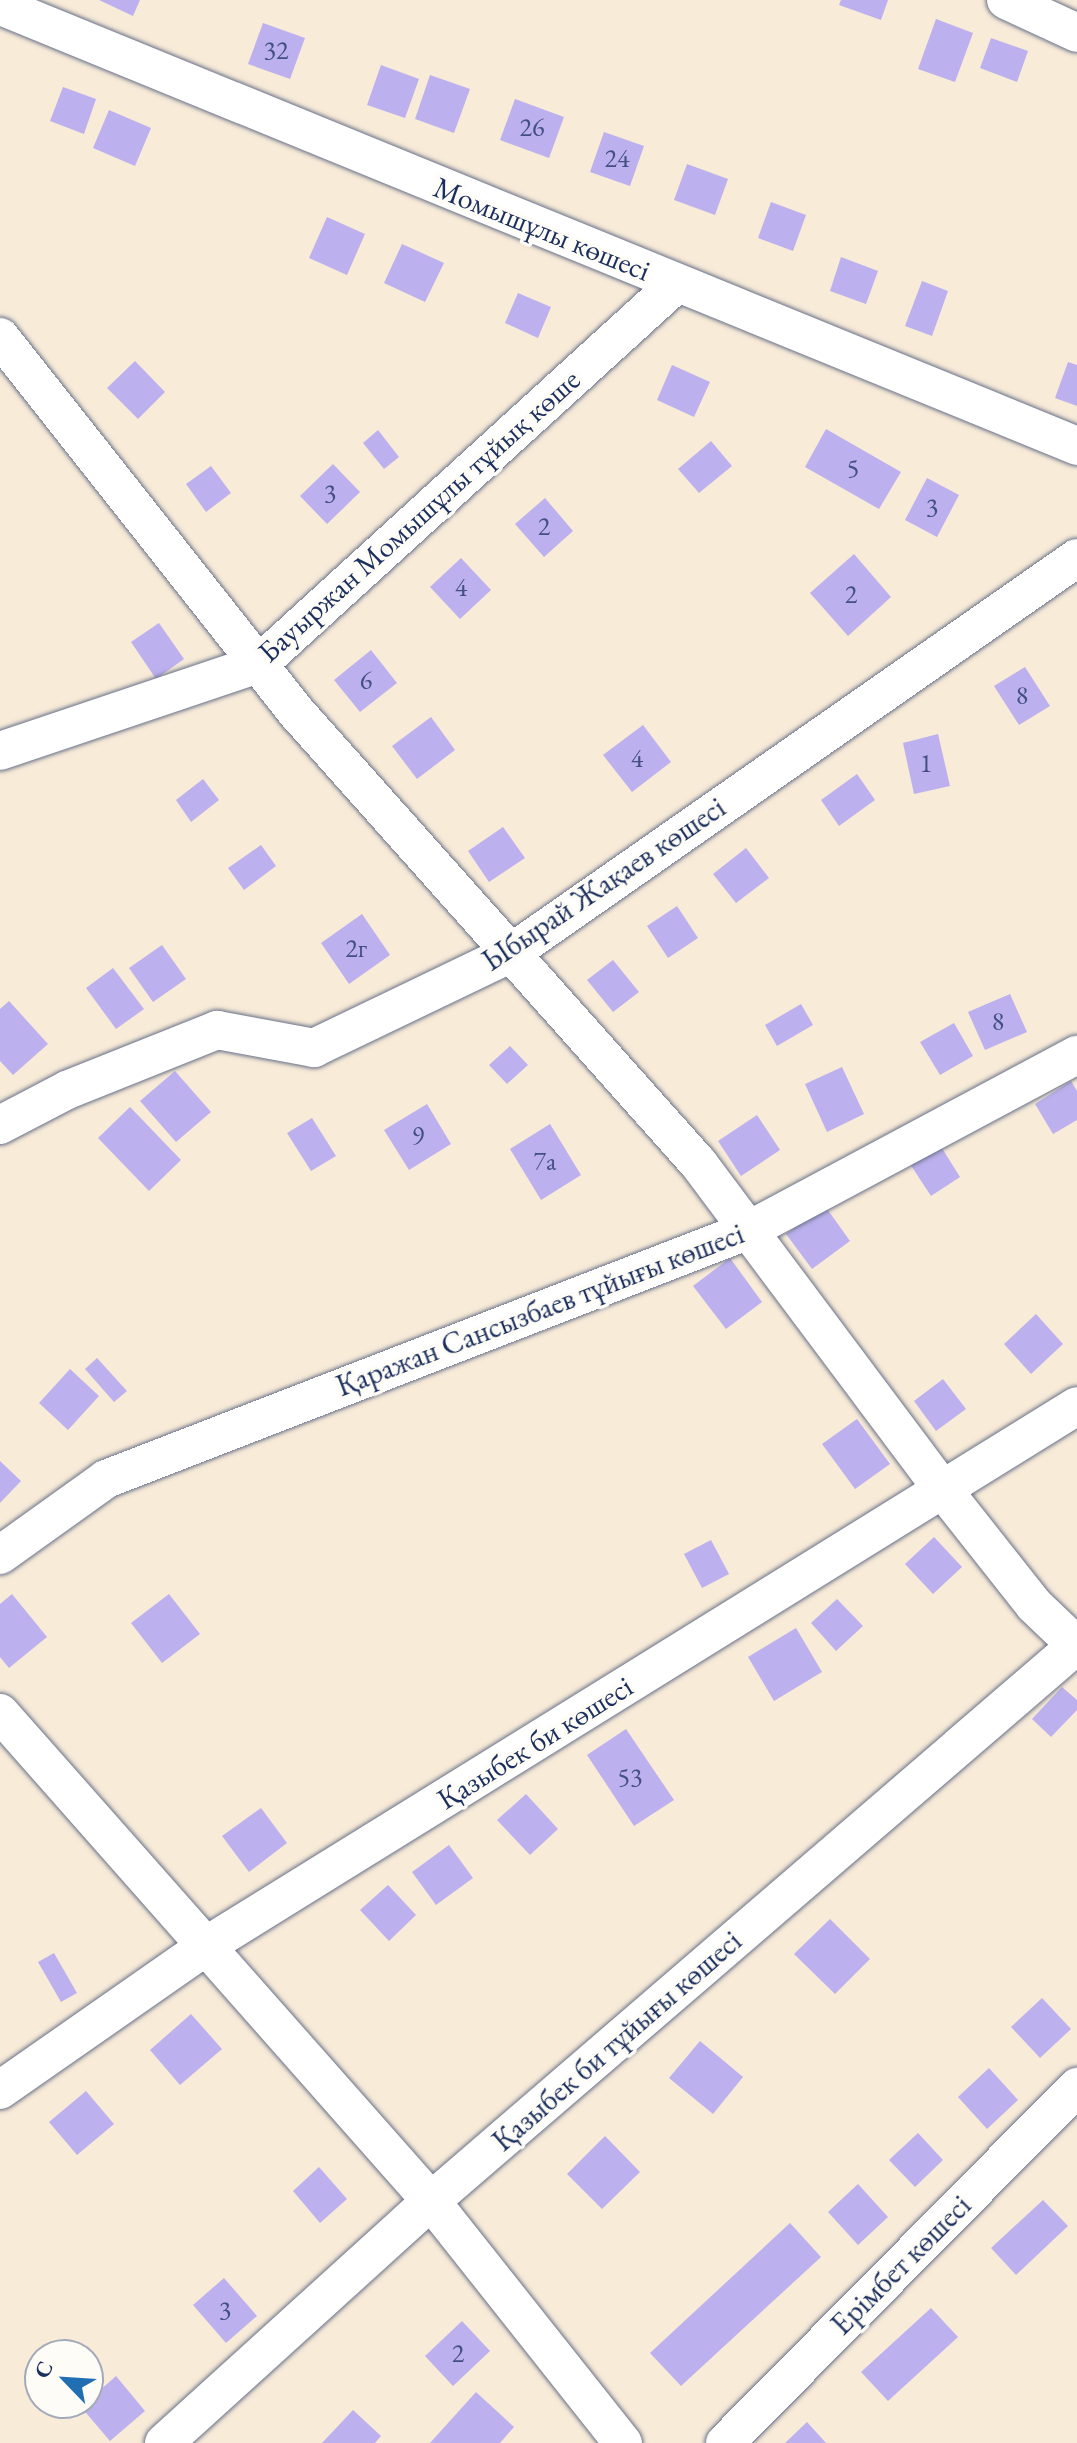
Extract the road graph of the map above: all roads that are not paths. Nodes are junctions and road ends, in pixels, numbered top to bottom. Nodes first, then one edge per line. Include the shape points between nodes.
1 (1006, 0) edge
2 (8, 9) dead end
3 (1077, 33) edge
4 (676, 284) junction
5 (0, 337) edge
6 (1077, 446) edge
7 (1077, 558) edge
8 (259, 664) junction
9 (0, 751) edge
10 (511, 953) junction
11 (1077, 1055) edge
12 (0, 1125) edge
13 (749, 1230) junction
14 (1077, 1406) edge
15 (944, 1491) junction
16 (0, 1555) edge
17 (1077, 1645) edge
18 (0, 1713) edge
19 (209, 1944) junction
20 (1077, 2087) edge
21 (0, 2090) edge
22 (431, 2201) junction
23 (164, 2443) edge
24 (623, 2443) edge
25 (725, 2443) edge

1 - 3 street
2 - 4 street, Момышұлы көшесі
4 - 6 street, Момышұлы көшесі
4 - 8 street, Бауыржан Момышұлы тұйық көше
5 - 8 street
7 - 10 street, Ыбырай Жақаев көшесі
8 - 9 street, Бауыржан Момышұлы тұйық көше
8 - 10 street
10 - 12 street, Ыбырай Жақаев көшесі via 314,1048 217,1030 67,1090
10 - 13 street via 699,1164
11 - 13 street, Қаражан Сансызбаев тұйығы көшесі
13 - 15 street
13 - 16 street, Қаражан Сансызбаев тұйығы көшесі via 106,1479
14 - 15 street, Қазыбек би көшесі
15 - 17 street via 1034,1605
15 - 19 street, Қазыбек би көшесі
17 - 22 street, Қазыбек би тұйығы көшесі
18 - 19 street
19 - 21 street, Қазыбек би көшесі
19 - 22 street
20 - 25 street, Ерімбет көшесі
22 - 23 street, Қазыбек би тұйығы көшесі
22 - 24 street

